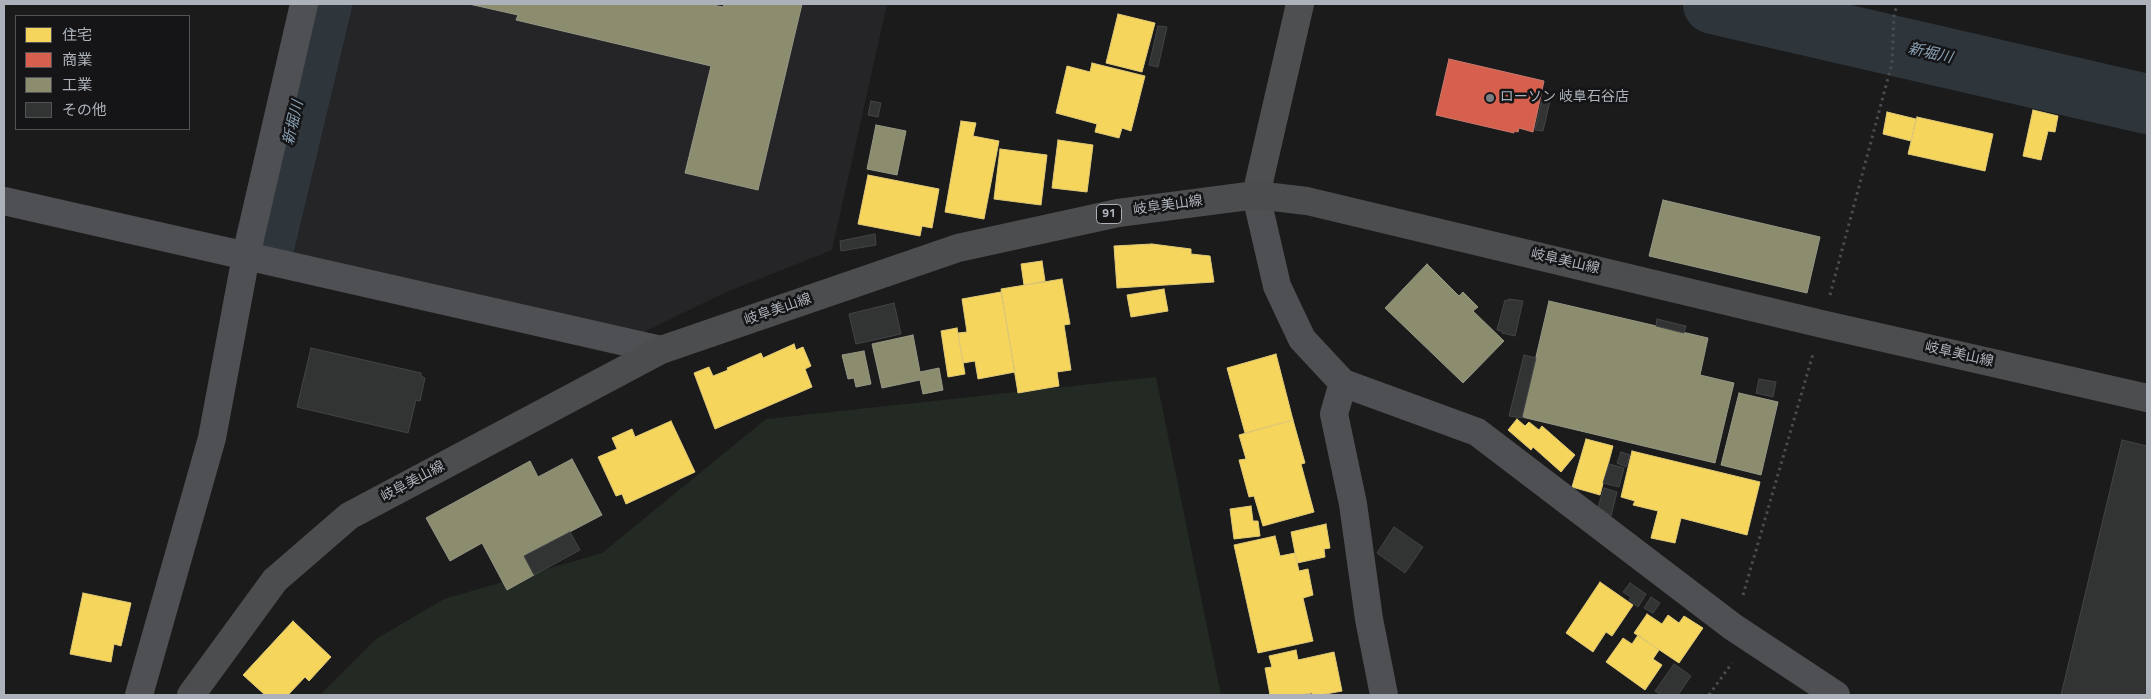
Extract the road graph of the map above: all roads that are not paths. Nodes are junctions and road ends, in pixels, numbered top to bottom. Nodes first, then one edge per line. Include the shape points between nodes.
1 (304, 4) edge
2 (1300, 4) edge
3 (1256, 195) junction
4 (4, 201) edge
5 (246, 256) junction
6 (661, 350) junction
7 (1343, 384) junction
8 (2147, 398) edge
9 (139, 695) edge
10 (191, 695) edge
11 (1384, 695) edge
12 (1836, 695) edge

1 - 5 street
2 - 3 street
3 - 6 main road, 岐阜美山線 / 91 via 1118,212 958,248
3 - 7 street via 1277,286 1302,339
3 - 8 main road, 岐阜美山線 / 91 via 1316,204
4 - 5 street
5 - 6 street
5 - 9 street via 212,438
6 - 10 main road, 岐阜美山線 / 91 via 348,516 275,580
7 - 11 street via 1334,414 1353,504 1369,619
7 - 12 street via 1478,432 1742,632

